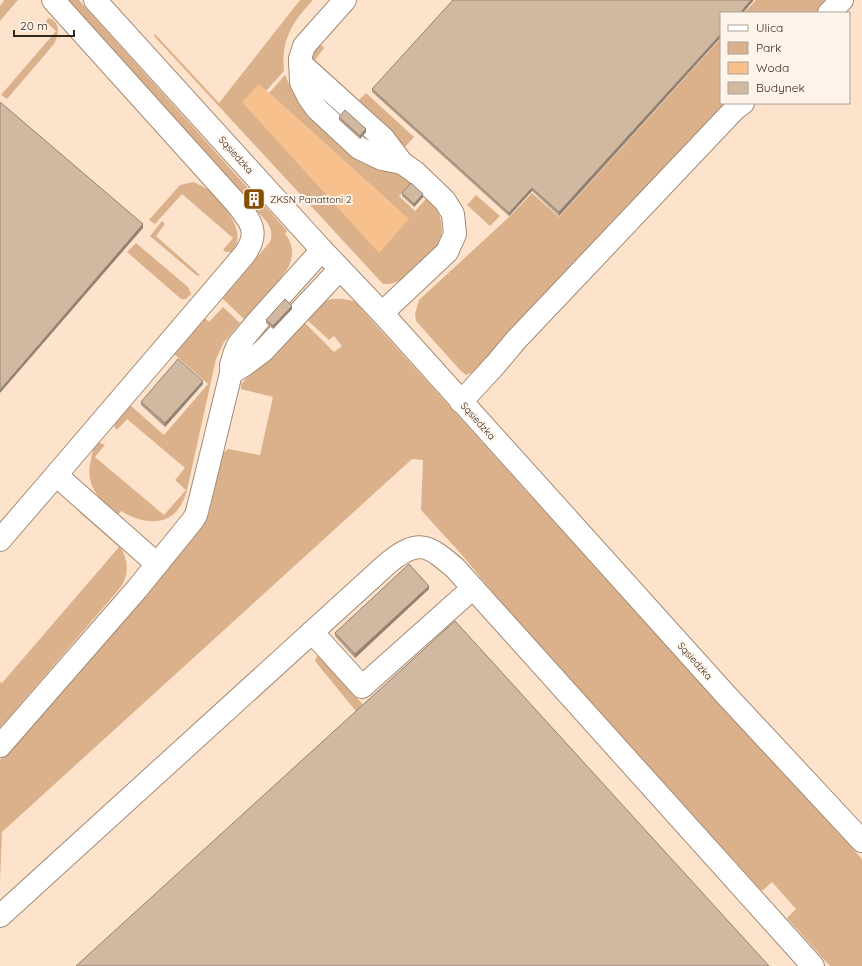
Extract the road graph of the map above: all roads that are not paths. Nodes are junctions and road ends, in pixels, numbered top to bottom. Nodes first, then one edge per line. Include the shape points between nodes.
1 (53, 0) edge
2 (95, 0) edge
3 (345, 0) edge
4 (842, 0) edge
5 (830, 12) edge
6 (742, 104) edge
7 (322, 250) junction
8 (340, 269) junction
9 (382, 313) junction
10 (231, 373) junction
11 (461, 402) junction
12 (56, 475) junction
13 (0, 540) edge
14 (157, 564) junction
15 (473, 588) junction
16 (312, 632) junction
17 (0, 746) edge
18 (862, 841) edge
19 (0, 916) edge
20 (813, 966) edge

1 - 12 street via 236,203 250,222 253,231 253,240 244,256
2 - 7 street, Sąsiedzka
3 - 9 street via 304,46 300,63 384,139 402,163 445,201 453,214 454,234 443,257
4 - 5 street
6 - 11 street via 516,340
7 - 8 street, Sąsiedzka
7 - 10 street via 238,345
8 - 9 street, Sąsiedzka
8 - 10 street via 263,351
9 - 11 street, Sąsiedzka
10 - 14 street via 196,515
11 - 18 street, Sąsiedzka
12 - 13 street
12 - 14 street
14 - 17 street
15 - 16 street via 455,568 429,549 409,548 388,563
15 - 16 street via 362,687
15 - 20 street
16 - 19 street

